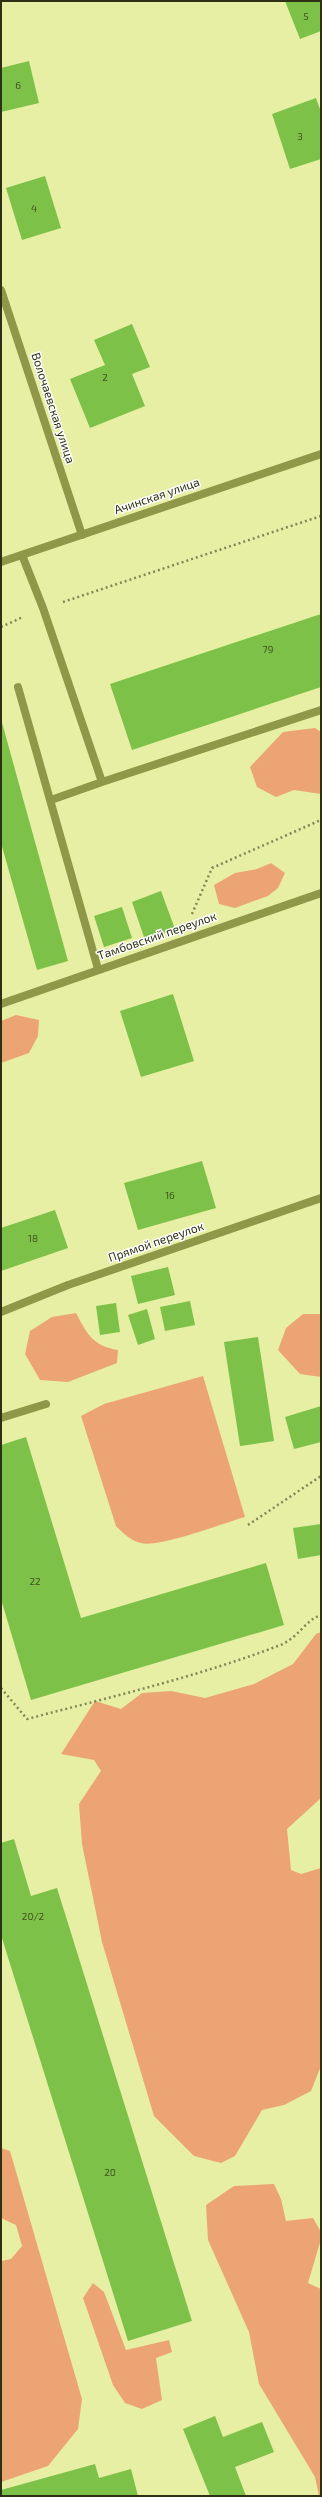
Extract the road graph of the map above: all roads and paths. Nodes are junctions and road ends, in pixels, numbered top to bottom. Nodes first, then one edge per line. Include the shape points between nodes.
1 (1, 290) edge
2 (321, 454) edge
3 (320, 517) edge
4 (321, 522) edge
5 (82, 535) junction
6 (22, 555) junction
7 (1, 562) edge
8 (43, 608) junction
9 (18, 686) dead end
10 (321, 710) edge
11 (102, 782) junction
12 (52, 800) junction
13 (321, 820) edge
14 (321, 893) edge
15 (181, 941) junction
16 (98, 969) junction
17 (1, 1004) edge
18 (321, 1198) edge
19 (1, 1312) edge
20 (46, 1404) dead end
21 (1, 1418) edge
22 (321, 1476) edge
23 (248, 1525) dead end
24 (321, 1615) edge
25 (1, 1688) edge

1 - 5 street, Волочаевская улица
2 - 5 street, Ачинская улица
3 - 4 path
3 - 8 path
5 - 6 street, Ачинская улица
6 - 7 street, Ачинская улица
6 - 8 street
8 - 11 street
9 - 12 street
10 - 11 street
11 - 12 street
12 - 16 street
13 - 15 path via 212,868
14 - 15 street, Тамбовский переулок
15 - 16 street, Тамбовский переулок
16 - 17 street, Тамбовский переулок
18 - 19 street, Прямой переулок via 68,1285
20 - 21 street
22 - 23 path
24 - 25 path via 315,1616 291,1642 221,1667 27,1719

